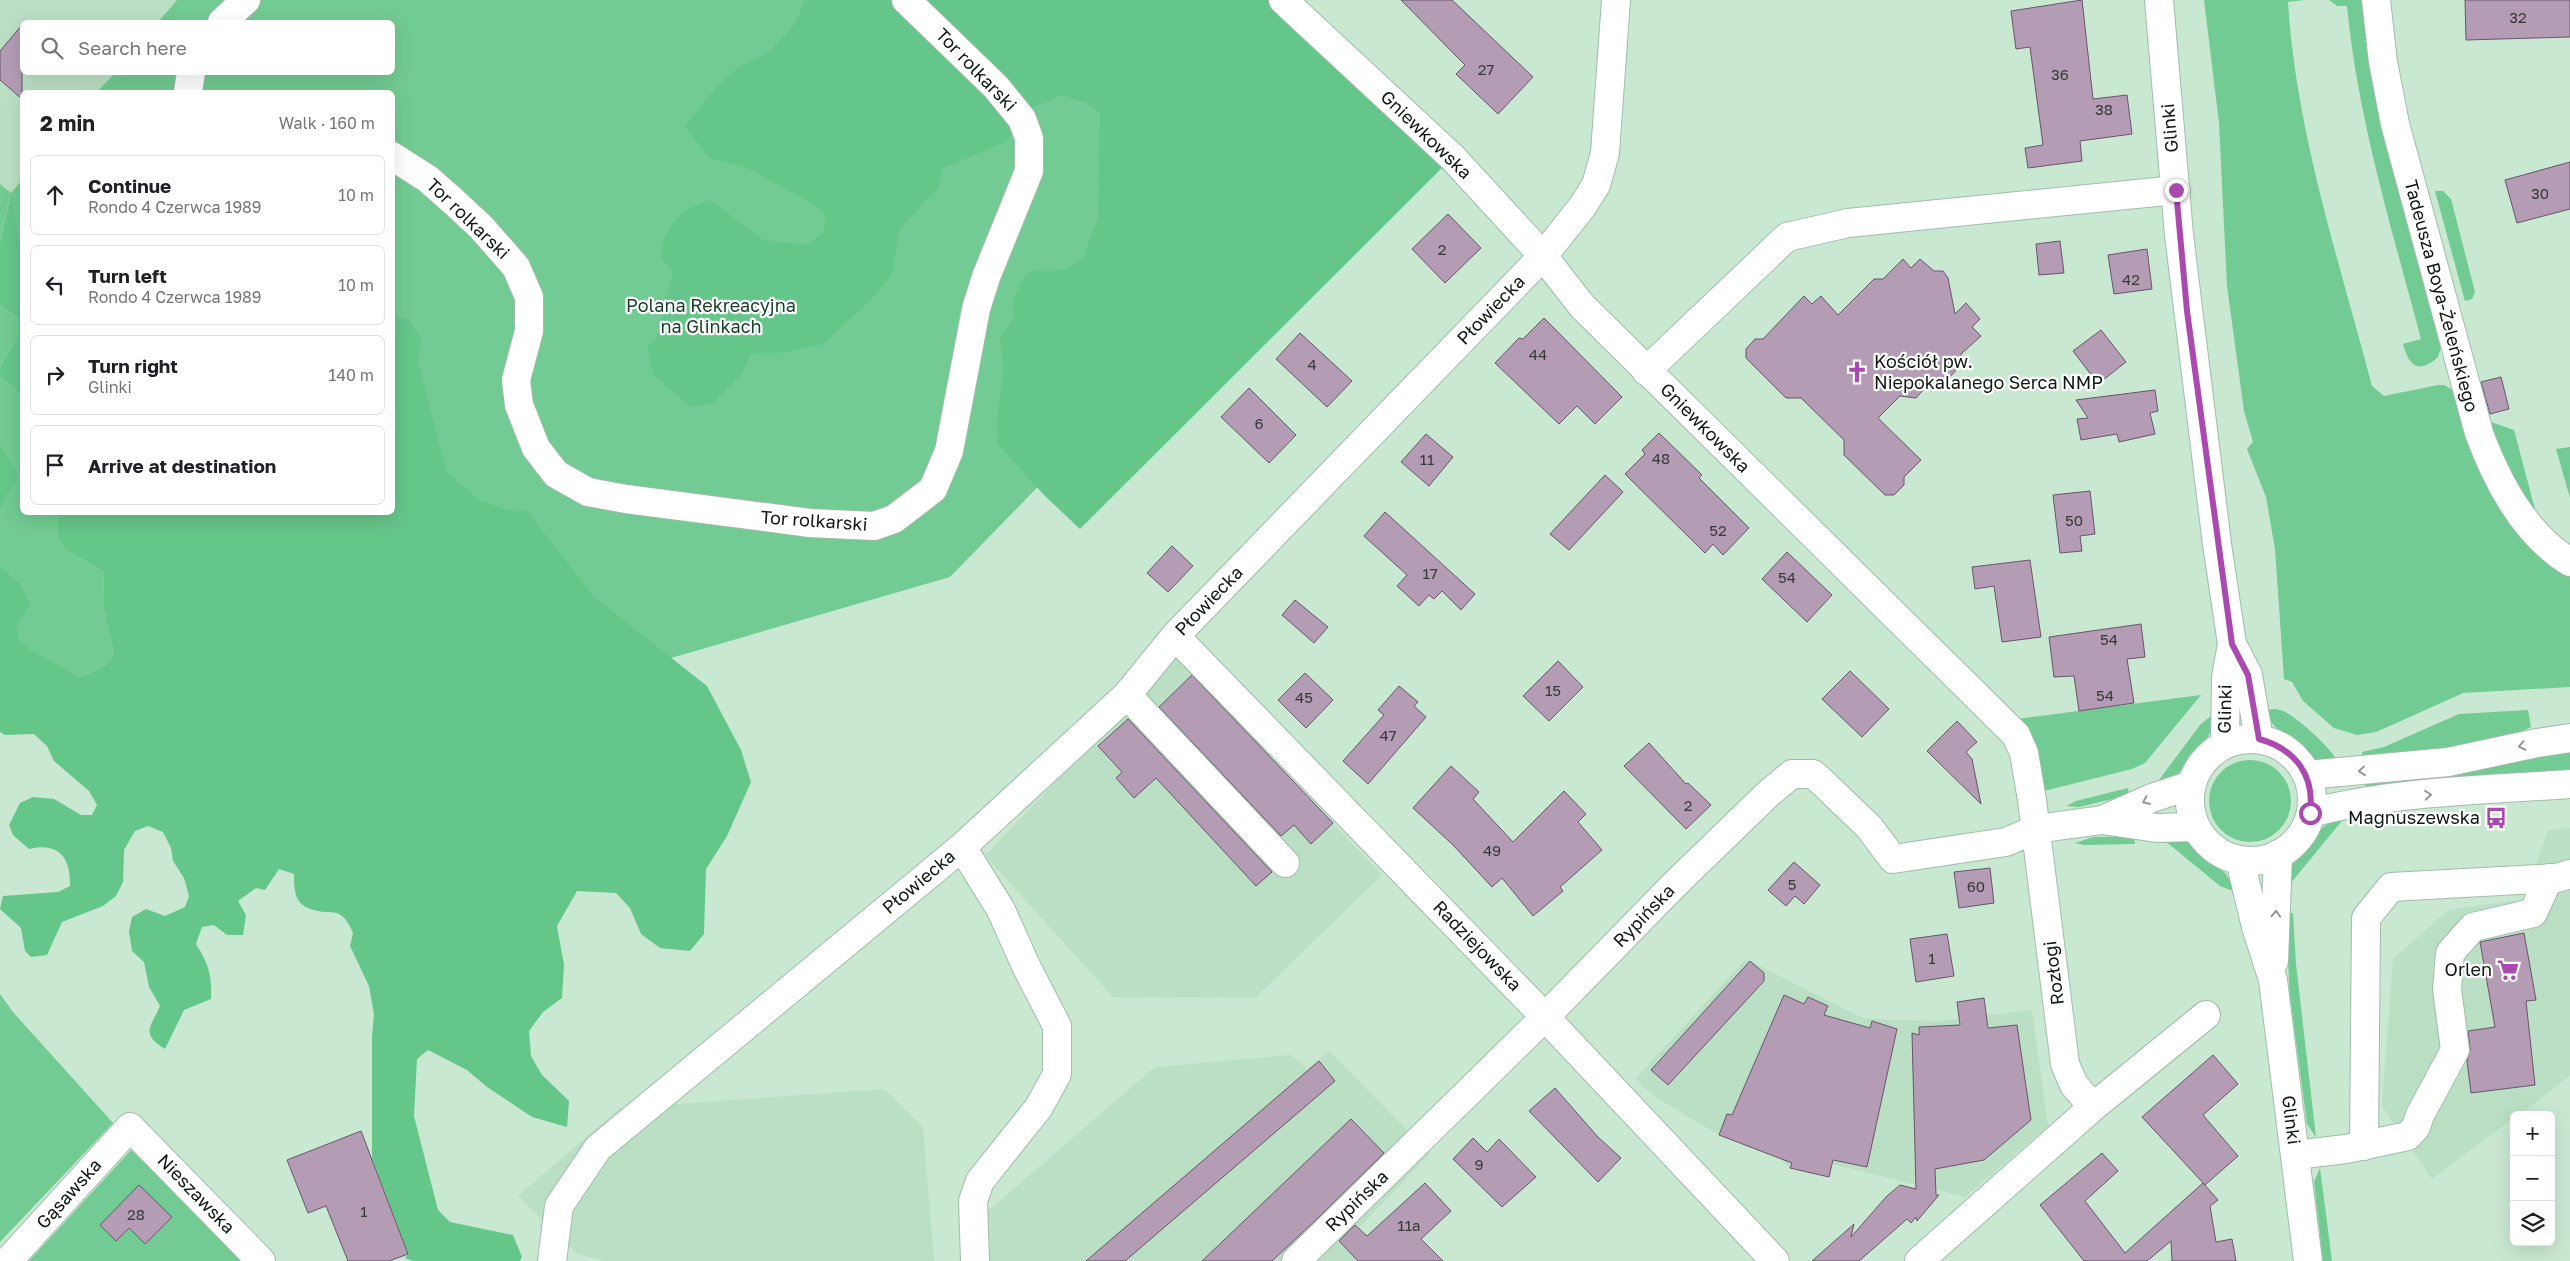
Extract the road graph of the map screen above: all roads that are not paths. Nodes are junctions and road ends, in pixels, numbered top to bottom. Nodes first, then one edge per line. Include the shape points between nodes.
1 (246, 0) edge
2 (906, 0) edge
3 (1283, 0) edge
4 (1616, 0) edge
5 (2159, 0) edge
6 (2376, 0) edge
7 (224, 20) edge
8 (191, 75) edge
9 (188, 90) edge
10 (395, 158) edge
11 (2176, 190) junction
12 (1544, 256) junction
13 (1646, 370) junction
14 (2570, 562) edge
15 (1175, 636) junction
16 (2232, 644) junction
17 (1127, 695) junction
18 (2570, 738) edge
19 (2259, 739) junction
20 (2225, 744) junction
21 (2306, 775) junction
22 (2570, 784) edge
23 (2191, 785) junction
24 (2310, 813) junction
25 (2102, 820) junction
26 (2195, 827) junction
27 (2036, 829) junction
28 (962, 847) junction
29 (2278, 854) junction
30 (2240, 860) junction
31 (1285, 863) dead end
32 (2559, 876) edge
33 (2273, 980) junction
34 (2206, 1014) dead end
35 (1546, 1017) junction
36 (2093, 1107) junction
37 (130, 1126) joint
38 (2364, 1146) junction
39 (2295, 1155) junction
40 (8, 1261) edge
41 (262, 1261) edge
42 (552, 1261) edge
43 (975, 1261) edge
44 (1296, 1261) edge
45 (1775, 1261) edge
46 (1919, 1261) edge
47 (2308, 1261) edge

1 - 7 street
2 - 10 street, Tor rolkarski via 996,87 1022,119 1029,138 1029,171 976,309 949,451 933,489 894,519 874,526 810,523 626,499 588,492 556,474 536,448 519,405 516,380 529,331 529,297 516,267 481,227 428,178
3 - 12 street, Gniewkowska via 1453,158
4 - 12 street, Płowiecka via 1605,152 1596,185
5 - 11 street, Glinki
6 - 14 street, Tadeusza Boya-Żeleńskiego via 2395,124 2479,433 2496,475 2528,523 2543,541
8 - 9 street
11 - 13 street via 1848,223 1787,237
11 - 16 street, Glinki via 2187,311
12 - 13 street, Gniewkowska via 1582,306
12 - 15 street, Płowiecka
13 - 27 street, Gniewkowska via 2012,730 2024,753
15 - 17 street, Płowiecka
15 - 35 street, Radziejowska
16 - 19 street, Glinki via 2248,675
16 - 20 street, Glinki via 2226,677
17 - 28 street, Płowiecka
17 - 31 street
18 -> 21 street via 2448,762
19 - 20 street
19 - 21 street via 2287,751
20 - 23 street via 2203,761
21 - 24 street via 2311,787
24 -> 22 street via 2387,799
23 -> 25 street
23 - 26 street via 2191,813
24 - 29 street via 2302,833
25 - 26 street via 2156,828
25 - 27 street
26 - 30 street via 2213,848
27 - 35 street, Rypińska via 2006,842 1893,859 1869,827 1813,774 1792,774 1676,884
27 - 36 street, Rozłogi via 2065,1064 2074,1085
28 - 42 street, Płowiecka via 598,1148 559,1206
28 - 43 street via 1001,910 1058,1026 1057,1074 1039,1107 980,1181 972,1202
29 - 30 street via 2259,860
33 -> 29 street, Glinki
30 - 33 street, Glinki
32 - 38 street via 2533,913 2473,926 2450,953 2447,989 2454,1050 2416,1127 2408,1136
32 - 38 street via 2391,887 2366,918
33 - 39 street, Glinki
34 - 36 street
35 - 44 street, Rypińska
35 - 45 street, Radziejowska
36 - 46 street
37 - 40 street, Gąsawska
37 - 41 street, Nieszawska
38 - 39 street
39 - 47 street, Glinki

